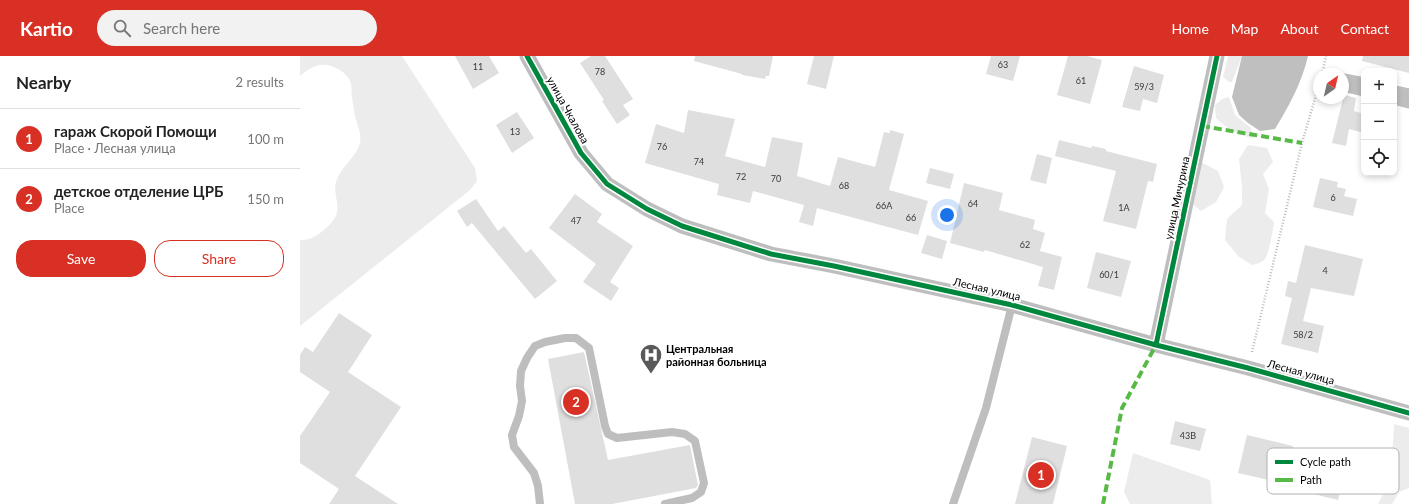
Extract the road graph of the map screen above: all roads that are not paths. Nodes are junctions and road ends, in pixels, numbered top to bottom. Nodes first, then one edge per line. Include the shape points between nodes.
1 (527, 56) edge
2 (1217, 56) edge
3 (1349, 85) edge
4 (1361, 88) edge
5 (1397, 98) edge
6 (1409, 101) edge
7 (581, 153) joint
8 (1012, 304) junction
9 (1156, 345) junction
10 (1409, 413) edge
11 (540, 504) edge
12 (665, 504) edge
13 (953, 504) edge

1 - 7 street, улица Чкалова
2 - 9 street, улица Мичурина
3 - 4 street
5 - 6 street
7 - 8 street, Лесная улица via 607,184 647,210 682,226 770,254
8 - 9 street, Лесная улица
8 - 13 lane via 986,408
9 - 10 street, Лесная улица
11 - 12 lane via 534,473 514,447 512,435 522,400 521,370 535,346 545,342 576,338 589,348 608,434 617,438 672,432 685,434 695,441 704,483 701,492 692,498

